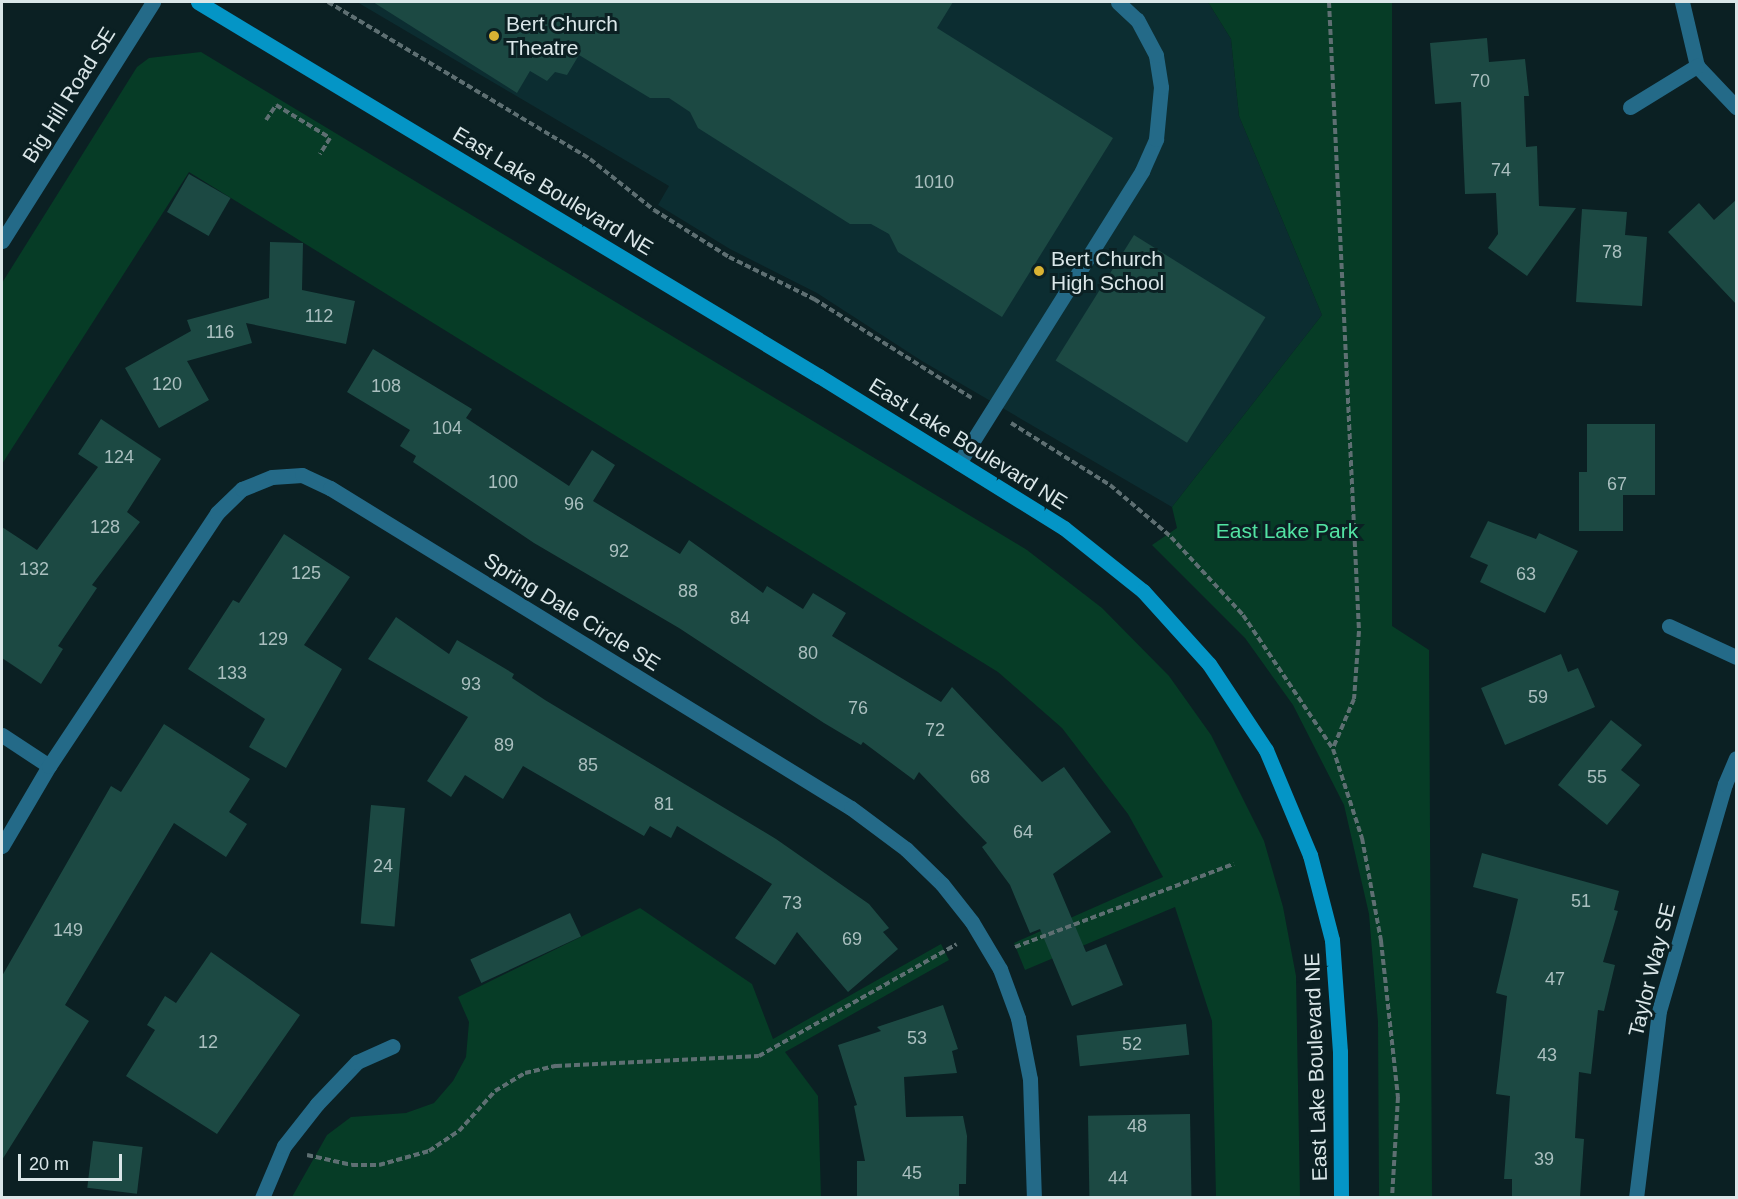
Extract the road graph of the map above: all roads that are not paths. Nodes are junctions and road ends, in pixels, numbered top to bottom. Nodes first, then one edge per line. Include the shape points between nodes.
1 (153, 2) edge
2 (198, 2) edge
3 (1118, 2) edge
4 (1682, 2) edge
5 (1697, 66) junction
6 (1630, 107) dead end
7 (1737, 107) edge
8 (2, 241) edge
9 (959, 463) junction
10 (1669, 626) dead end
11 (1737, 657) edge
12 (2, 735) edge
13 (1737, 758) edge
14 (49, 766) junction
15 (2, 846) edge
16 (393, 1046) dead end
17 (262, 1197) edge
18 (1034, 1197) edge
19 (1341, 1197) edge
20 (1635, 1197) edge

1 - 8 street, Big Hill Road SE
2 - 9 main road, East Lake Boulevard NE
3 - 9 street via 1137,20 1156,55 1161,87 1156,139 1142,171
4 - 5 street
5 - 6 street
5 - 7 street
9 - 19 main road, East Lake Boulevard NE via 1064,528 1143,591 1209,664 1266,750 1310,855 1332,940 1340,1052
10 - 11 street
12 - 14 street
13 - 20 street, Taylor Way SE via 1725,784 1659,1011
14 - 15 street, Spring Dale Circle SE
14 - 18 street, Spring Dale Circle SE via 217,513 242,489 272,477 302,475 330,488 851,808 906,849 942,884 992,956 1018,1018 1030,1079
16 - 17 street via 357,1062 284,1146

